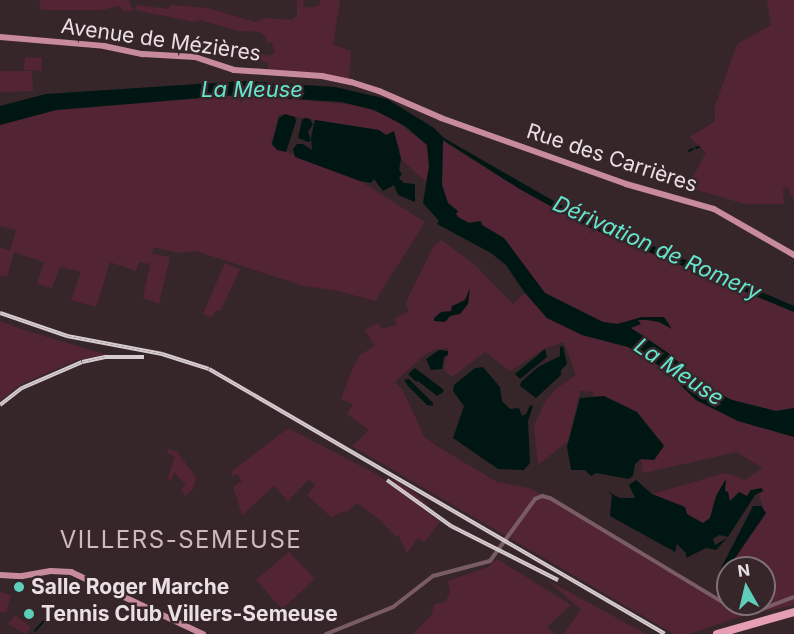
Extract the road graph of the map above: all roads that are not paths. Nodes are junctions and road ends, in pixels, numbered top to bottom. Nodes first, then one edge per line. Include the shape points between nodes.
1 (0, 37) edge
2 (412, 106) joint
3 (794, 255) edge
4 (0, 575) edge
5 (794, 597) edge
6 (794, 614) edge
7 (203, 634) edge
8 (326, 634) edge
9 (717, 634) edge
10 (729, 634) edge

1 - 2 main road, Avenue de Mézières via 195,57 234,70 322,76 351,82
2 - 3 main road, Rue des Carrières via 633,186 714,209
4 - 7 main road via 51,571 78,575
5 - 8 street via 752,613 736,610 545,496 535,499 492,560 435,575 393,607
6 - 9 highway
6 - 10 highway

